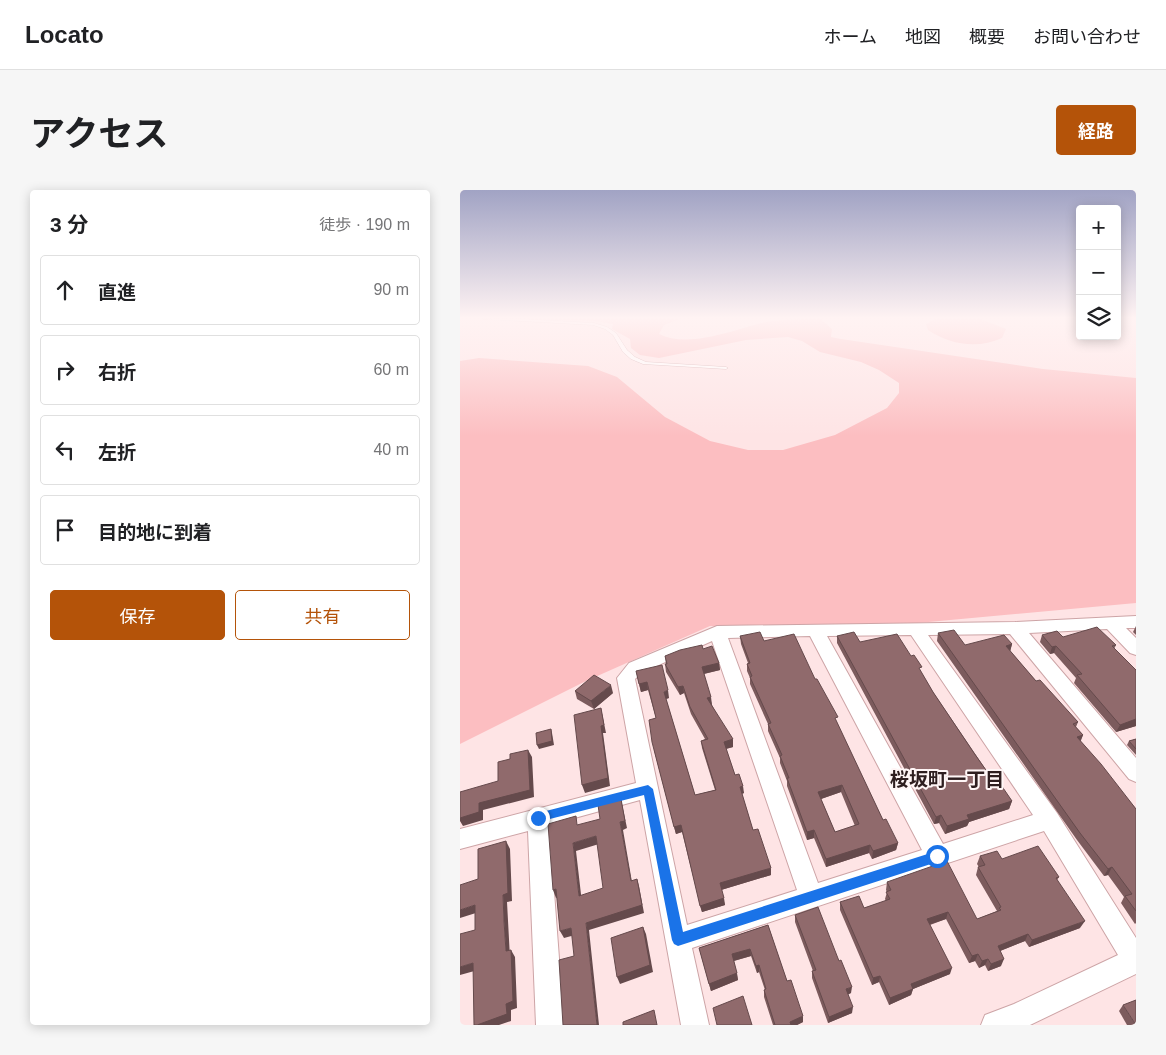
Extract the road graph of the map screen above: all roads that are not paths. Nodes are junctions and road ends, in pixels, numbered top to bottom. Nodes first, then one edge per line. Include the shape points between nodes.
1 (633, 358) edge
2 (726, 368) dead end
3 (1136, 622) edge
4 (1112, 625) junction
5 (1015, 628) junction
6 (916, 630) junction
7 (816, 631) junction
8 (718, 632) junction
9 (1136, 649) edge
10 (1136, 773) edge
11 (648, 789) junction
12 (538, 818) junction
13 (1050, 820) junction
14 (460, 839) edge
15 (937, 856) junction
16 (811, 897) junction
17 (678, 940) junction
18 (1136, 960) edge
19 (550, 1025) edge
20 (695, 1025) edge
21 (995, 1025) edge

1 - 2 lane via 645,363
3 - 4 street
4 - 5 street
4 - 9 street
5 - 6 street
5 - 10 street
6 - 7 street
6 - 13 street
7 - 8 street
7 - 15 street
8 - 11 street via 636,668 626,678
8 - 16 street
11 - 12 street
11 - 17 street
12 - 14 street
12 - 19 street
13 - 15 street
13 - 18 street
15 - 16 street
16 - 17 street
17 - 20 street
18 - 21 street

